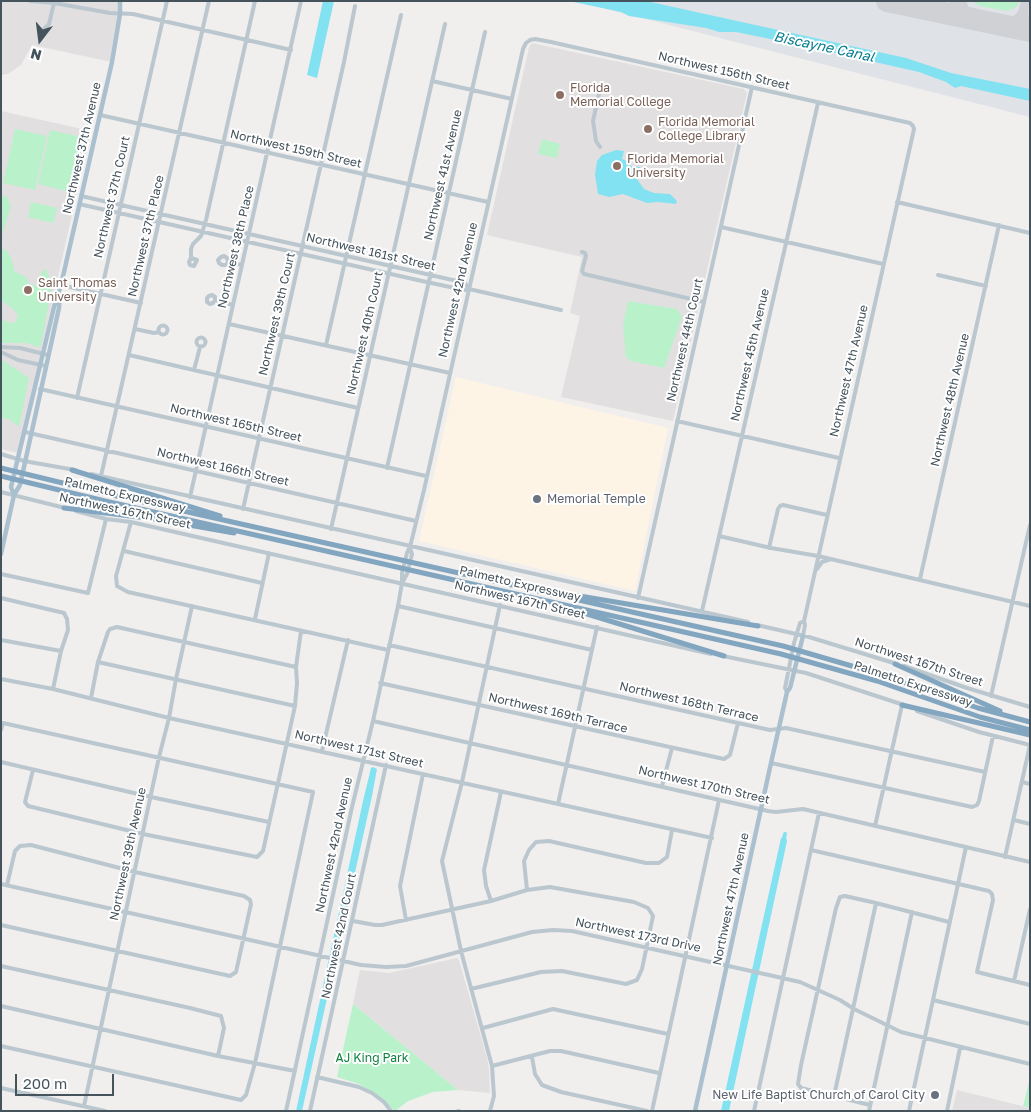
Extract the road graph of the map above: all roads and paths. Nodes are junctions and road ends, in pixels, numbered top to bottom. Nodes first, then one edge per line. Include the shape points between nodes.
1 (30, 1) edge
2 (120, 1) edge
3 (167, 1) edge
4 (209, 1) edge
5 (255, 1) edge
6 (302, 1) edge
7 (54, 3) junction
8 (355, 6) dead end
9 (120, 14) junction
10 (401, 15) dead end
11 (162, 21) junction
12 (444, 24) dead end
13 (202, 29) junction
14 (485, 32) dead end
15 (40, 33) dead end
16 (246, 39) junction
17 (530, 40) joint
18 (291, 50) junction
19 (432, 80) junction
20 (752, 87) junction
21 (600, 89) dead end
22 (472, 90) junction
23 (512, 99) junction
24 (818, 103) junction
25 (100, 115) junction
26 (139, 124) junction
27 (913, 126) joint
28 (179, 133) junction
29 (223, 143) junction
30 (600, 148) dead end
31 (268, 152) junction
32 (320, 164) junction
33 (365, 175) junction
34 (409, 185) junction
35 (449, 194) junction
36 (81, 196) junction
37 (488, 202) junction
38 (897, 202) junction
39 (80, 204) junction
40 (121, 205) junction
41 (119, 213) junction
42 (161, 214) junction
43 (159, 222) junction
44 (205, 224) junction
45 (999, 225) junction
46 (721, 227) junction
47 (203, 232) junction
48 (1030, 232) edge
49 (249, 234) junction
50 (247, 242) junction
51 (786, 242) junction
52 (302, 246) junction
53 (582, 252) dead end
54 (300, 254) junction
55 (346, 256) junction
56 (191, 258) dead end
57 (228, 262) dead end
58 (345, 264) junction
59 (883, 264) junction
60 (242, 265) junction
61 (390, 266) junction
62 (389, 274) junction
63 (430, 275) junction
64 (938, 275) dead end
65 (429, 283) junction
66 (61, 285) junction
67 (986, 286) junction
68 (469, 289) junction
69 (101, 294) junction
70 (215, 300) dead end
71 (704, 302) junction
72 (141, 303) junction
73 (233, 305) junction
74 (561, 310) dead end
75 (229, 324) junction
76 (135, 329) junction
77 (159, 332) dead end
78 (282, 335) junction
79 (326, 345) junction
80 (200, 347) dead end
81 (2, 349) edge
82 (46, 355) junction
83 (129, 355) junction
84 (370, 355) junction
85 (410, 364) junction
86 (43, 365) junction
87 (194, 370) junction
88 (450, 373) junction
89 (217, 375) junction
90 (270, 387) junction
91 (40, 389) junction
92 (77, 398) junction
93 (117, 406) junction
94 (358, 408) junction
95 (677, 421) junction
96 (205, 427) junction
97 (28, 433) junction
98 (742, 436) junction
99 (258, 438) junction
100 (107, 450) junction
101 (1, 454) edge
102 (840, 458) junction
103 (346, 459) junction
104 (21, 460) junction
105 (387, 468) junction
106 (3, 469) edge
107 (72, 470) junction
108 (196, 471) junction
109 (101, 476) junction
110 (426, 476) junction
111 (3, 477) edge
112 (248, 482) junction
113 (1, 492) edge
114 (14, 495) junction
115 (190, 497) junction
116 (337, 503) junction
117 (64, 508) junction
118 (242, 509) junction
119 (827, 515) junction
120 (106, 518) junction
121 (416, 521) junction
122 (131, 522) junction
123 (235, 522) junction
124 (1030, 525) edge
125 (332, 529) junction
126 (257, 535) junction
127 (719, 536) junction
128 (410, 547) junction
129 (769, 548) junction
130 (124, 551) junction
131 (269, 553) junction
132 (1, 554) edge
133 (818, 556) junction
134 (830, 558) junction
135 (814, 573) junction
136 (1, 574) edge
137 (920, 579) junction
138 (262, 583) junction
139 (402, 583) junction
140 (541, 591) junction
141 (1, 598) edge
142 (638, 598) junction
143 (546, 600) junction
144 (1012, 602) junction
145 (500, 605) junction
146 (192, 606) junction
147 (398, 606) junction
148 (1030, 606) edge
149 (702, 611) junction
150 (255, 619) junction
151 (804, 621) junction
152 (758, 626) junction
153 (495, 627) junction
154 (597, 627) junction
155 (301, 631) junction
156 (796, 635) junction
157 (803, 636) junction
158 (1, 640) edge
159 (348, 640) junction
160 (184, 642) junction
161 (389, 647) junction
162 (592, 650) junction
163 (61, 652) junction
164 (724, 656) junction
165 (98, 662) junction
166 (895, 664) junction
167 (487, 666) junction
168 (296, 667) junction
169 (788, 670) junction
170 (794, 670) junction
171 (1, 679) edge
172 (176, 679) junction
173 (380, 683) junction
174 (583, 688) junction
175 (53, 689) junction
176 (787, 692) junction
177 (991, 696) junction
178 (91, 698) junction
179 (478, 705) junction
180 (902, 705) junction
181 (295, 706) junction
182 (1030, 707) edge
183 (1011, 717) junction
184 (169, 718) junction
185 (373, 721) junction
186 (1030, 722) edge
187 (738, 723) junction
188 (574, 727) junction
189 (779, 729) junction
190 (1, 730) edge
191 (1030, 730) edge
192 (1030, 735) edge
193 (993, 736) junction
194 (287, 743) junction
195 (469, 744) junction
196 (1030, 745) edge
197 (672, 748) junction
198 (322, 751) junction
199 (892, 751) junction
200 (159, 758) junction
201 (363, 760) junction
202 (1, 762) edge
203 (771, 763) junction
204 (566, 764) junction
205 (386, 765) junction
206 (32, 770) junction
207 (986, 772) junction
208 (423, 774) junction
209 (462, 782) junction
210 (1022, 782) junction
211 (276, 783) junction
212 (1030, 784) edge
213 (662, 786) junction
214 (884, 788) junction
215 (501, 792) junction
216 (151, 797) junction
217 (719, 800) junction
218 (558, 804) junction
219 (760, 809) junction
220 (819, 813) junction
221 (1014, 820) junction
222 (269, 822) junction
223 (1030, 824) edge
224 (875, 826) junction
225 (672, 830) junction
226 (143, 834) junction
227 (712, 838) junction
228 (966, 847) junction
229 (811, 850) junction
230 (1005, 856) junction
231 (1030, 862) edge
232 (135, 872) junction
233 (1, 884) edge
234 (958, 884) junction
235 (7, 886) junction
236 (527, 890) junction
237 (491, 901) junction
238 (876, 903) junction
239 (452, 909) junction
240 (1030, 909) edge
241 (126, 912) junction
242 (912, 912) junction
243 (406, 920) junction
244 (353, 921) junction
245 (949, 922) junction
246 (1, 926) edge
247 (244, 938) junction
248 (280, 946) junction
249 (647, 947) junction
250 (461, 950) junction
251 (117, 951) junction
252 (320, 955) junction
253 (686, 955) junction
254 (342, 960) junction
255 (727, 965) junction
256 (1, 966) edge
257 (782, 978) junction
258 (1014, 982) junction
259 (1030, 985) edge
260 (471, 989) junction
261 (109, 990) junction
262 (819, 990) junction
263 (933, 1000) junction
264 (1, 1006) edge
265 (854, 1009) junction
266 (1030, 1024) edge
267 (888, 1026) junction
268 (101, 1028) junction
269 (483, 1028) junction
270 (668, 1034) junction
271 (925, 1038) junction
272 (1, 1046) edge
273 (960, 1048) junction
274 (218, 1056) junction
275 (532, 1057) junction
276 (255, 1063) junction
277 (1030, 1064) edge
278 (492, 1066) junction
279 (92, 1067) junction
280 (295, 1071) junction
281 (659, 1073) junction
282 (317, 1077) junction
283 (1, 1088) edge
284 (834, 1096) junction
285 (84, 1106) junction
286 (870, 1106) junction
287 (105, 1111) edge
288 (286, 1111) edge
289 (310, 1111) edge
290 (391, 1111) edge
291 (490, 1111) edge
292 (647, 1111) edge
293 (652, 1111) edge
294 (695, 1111) edge
295 (754, 1111) edge
296 (869, 1111) edge
297 (909, 1111) edge
298 (947, 1111) edge

1 - 7 street
2 - 9 main road, Northwest 37th Avenue
3 - 11 street, Northwest 37th Court
4 - 13 street, Northwest 37th Place
5 - 16 street
6 - 18 street, Northwest 38th Place
7 - 9 street
7 - 15 street via 49,24
8 - 32 street, Northwest 39th Court
9 - 11 street
9 - 25 main road, Northwest 37th Avenue
10 - 33 street
11 - 13 street
11 - 26 street, Northwest 37th Court
12 - 19 street, Northwest 40th Court
13 - 16 street
13 - 28 street, Northwest 37th Place
14 - 22 street, Northwest 41st Avenue
16 - 18 street
16 - 29 street
17 - 20 street, Northwest 156th Street via 539,39
17 - 23 street, Northwest 42nd Avenue via 524,47
18 - 31 street, Northwest 38th Place
19 - 22 street
19 - 34 street, Northwest 40th Court
20 - 24 street, Northwest 156th Street
20 - 46 street, Northwest 44th Court
21 - 30 street via 593,121
22 - 23 street
22 - 35 street, Northwest 41st Avenue
23 - 37 street, Northwest 42nd Avenue
24 - 27 street, Northwest 156th Street
24 - 51 street, Northwest 45th Avenue
25 - 26 street, Northwest 159th Street
25 - 36 main road, Northwest 37th Avenue
26 - 28 street, Northwest 159th Street
26 - 40 street, Northwest 37th Court
27 - 38 street, Northwest 47th Avenue
28 - 29 street, Northwest 159th Street
28 - 42 street, Northwest 37th Place
29 - 31 street, Northwest 159th Street
29 - 44 street
31 - 32 street, Northwest 159th Street
31 - 49 street, Northwest 38th Place
32 - 33 street, Northwest 159th Street
32 - 52 street, Northwest 39th Court
33 - 34 street, Northwest 159th Street
33 - 55 street
34 - 35 street, Northwest 159th Street
34 - 61 street, Northwest 40th Court
35 - 37 street, Northwest 159th Street
35 - 63 street, Northwest 41st Avenue
36 - 39 main road, Northwest 37th Avenue
36 - 40 street, Northwest 161st Street
37 - 68 street, Northwest 42nd Avenue
38 - 45 street
38 - 59 street, Northwest 47th Avenue
39 - 41 street, Northwest 161st Street
39 - 66 main road, Northwest 37th Avenue
40 - 41 street, Northwest 37th Court
40 - 42 street, Northwest 161st Street
41 - 43 street, Northwest 161st Street
41 - 69 street, Northwest 37th Court
42 - 43 street, Northwest 37th Place
42 - 44 street, Northwest 161st Street
43 - 47 street, Northwest 161st Street
43 - 72 street, Northwest 37th Place
44 - 47 street
44 - 49 street, Northwest 161st Street
45 - 48 street
45 - 67 street, Northwest 48th Avenue
46 - 51 street
46 - 71 street, Northwest 44th Court
47 - 50 street, Northwest 161st Street
47 - 56 street via 192,245
49 - 50 street, Northwest 38th Place
49 - 52 street, Northwest 161st Street
50 - 54 street, Northwest 161st Street
50 - 60 street, Northwest 38th Place
51 - 59 street
51 - 98 street, Northwest 45th Avenue
52 - 54 street, Northwest 39th Court
52 - 55 street, Northwest 161st Street
53 - 71 street via 586,256 584,274
54 - 58 street, Northwest 161st Street
54 - 78 street, Northwest 39th Court
55 - 58 street
55 - 61 street, Northwest 161st Street
57 - 60 street
58 - 62 street, Northwest 161st Street
58 - 79 street
59 - 102 street, Northwest 47th Avenue
60 - 73 street, Northwest 38th Place
61 - 62 street, Northwest 40th Court
61 - 63 street, Northwest 161st Street
62 - 65 street, Northwest 161st Street
62 - 84 street, Northwest 40th Court
63 - 65 street, Northwest 41st Avenue
63 - 68 street, Northwest 161st Street via 465,283
64 - 67 street
65 - 68 street, Northwest 161st Street
65 - 85 street, Northwest 41st Avenue
66 - 69 street
66 - 82 main road, Northwest 37th Avenue
67 - 137 street, Northwest 48th Avenue
68 - 74 street
68 - 88 street, Northwest 42nd Avenue
69 - 72 street
69 - 92 street, Northwest 37th Court
70 - 73 street
71 - 95 street, Northwest 44th Court
72 - 76 street, Northwest 37th Place
73 - 75 street, Northwest 38th Place
75 - 78 street
75 - 89 street, Northwest 38th Place
76 - 77 street
76 - 83 street, Northwest 37th Place
78 - 79 street
78 - 90 street, Northwest 39th Court
79 - 84 street
80 - 87 street
81 - 82 street via 20,348
81 - 86 street via 18,360
82 - 86 main road, Northwest 37th Avenue
83 - 87 street
83 - 93 street, Northwest 37th Place
84 - 85 street
84 - 94 street, Northwest 40th Court
85 - 88 street
85 - 105 street, Northwest 41st Avenue
86 - 91 main road, Northwest 37th Avenue
86 - 97 main road, Northwest 37th Avenue
87 - 89 street
88 - 110 street, Northwest 42nd Avenue
89 - 90 street
89 - 96 street, Northwest 38th Place
90 - 94 street
90 - 99 street, Northwest 39th Court
91 - 92 street, Northwest 165th Street
91 - 97 main road, Northwest 37th Avenue
92 - 93 street, Northwest 165th Street
93 - 96 street, Northwest 165th Street
93 - 100 street, Northwest 37th Place
94 - 103 street, Northwest 40th Court
95 - 98 street
95 - 142 street, Northwest 44th Court
96 - 99 street, Northwest 165th Street
96 - 108 street, Northwest 38th Place
97 - 100 street, Northwest 166th Street
97 - 104 main road, Northwest 37th Avenue
98 - 102 street
98 - 127 street, Northwest 45th Avenue
99 - 103 street, Northwest 165th Street
99 - 112 street, Northwest 39th Court
100 - 108 street, Northwest 166th Street
100 - 109 street, Northwest 37th Place
101 - 104 street
102 - 119 street, Northwest 47th Avenue
103 - 105 street, Northwest 165th Street
103 - 116 street, Northwest 40th Court
104 - 107 street
104 - 114 main road, Northwest 37th Avenue via 11,487
105 - 110 street, Northwest 165th Street
106 - 123 highway, Palmetto Expressway
107 - 109 street
107 - 123 highway
108 - 112 street, Northwest 166th Street
108 - 115 street, Northwest 38th Place
109 - 115 street
110 - 121 street, Northwest 42nd Avenue
111 - 126 highway, Palmetto Expressway
112 - 116 street, Northwest 166th Street
112 - 118 street, Northwest 39th Court
113 - 114 street, Northwest 167th Street
114 - 117 street, Northwest 167th Street
114 - 132 main road, Northwest 37th Avenue
115 - 118 street
116 - 121 street, Northwest 166th Street
116 - 125 street, Northwest 40th Court
117 - 120 street, Northwest 167th Street
117 - 126 highway
118 - 125 street
119 - 129 street via 780,506
119 - 133 street, Northwest 47th Avenue
120 - 122 street, Northwest 167th Street
120 - 136 street via 88,593
121 - 128 street, Northwest 42nd Avenue
122 - 130 street
122 - 131 street, Northwest 167th Street
123 - 140 highway, Palmetto Expressway
124 - 144 street
125 - 128 street
126 - 143 highway, Palmetto Expressway
127 - 129 street
127 - 149 street, Northwest 45th Avenue
128 - 139 street, Northwest 42nd Avenue via 412,554
128 - 142 street
129 - 133 street
130 - 138 street
130 - 146 street, Northwest 168th Terrace via 116,576 117,586 128,592
131 - 138 street
131 - 139 street, Northwest 167th Street
133 - 134 street
133 - 135 street, Northwest 47th Avenue
134 - 135 street via 822,562
134 - 137 street
135 - 151 street, Northwest 47th Avenue
137 - 144 street
138 - 150 street
139 - 145 street, Northwest 167th Street
139 - 147 street, Northwest 42nd Avenue
140 - 152 highway
140 - 183 highway, Palmetto Expressway via 783,646
141 - 163 street via 64,613 68,630
142 - 149 street
143 - 164 highway
143 - 191 highway, Palmetto Expressway via 808,661
144 - 148 street
144 - 177 street
145 - 153 street
145 - 154 street, Northwest 167th Street
146 - 150 street, Northwest 168th Terrace
146 - 160 street, Northwest 39th Avenue
147 - 153 street
147 - 161 street, Northwest 42nd Avenue
149 - 152 street
150 - 155 street, Northwest 168th Terrace
151 - 156 street, Northwest 47th Avenue
151 - 157 street, Northwest 47th Avenue
152 - 156 street, Northwest 167th Street
153 - 162 street
153 - 167 street
154 - 162 street
154 - 164 street, Northwest 167th Street
155 - 159 street, Northwest 168th Terrace
155 - 168 street
156 - 157 street, Northwest 167th Street
156 - 169 street, Northwest 47th Avenue
157 - 166 street, Northwest 167th Street
157 - 170 main road, Northwest 47th Avenue
158 - 163 street
159 - 161 street, Northwest 168th Terrace
159 - 198 street
160 - 165 street via 110,628
160 - 168 street
160 - 172 street, Northwest 39th Avenue
161 - 167 street, Northwest 168th Terrace
161 - 173 street, Northwest 42nd Avenue
162 - 174 street
163 - 175 street
164 - 169 street, Northwest 167th Street
165 - 172 street
165 - 178 street
166 - 177 street, Northwest 167th Street
166 - 183 highway
167 - 174 street, Northwest 168th Terrace
167 - 179 street
168 - 181 street
169 - 170 street, Northwest 167th Street
169 - 176 street, Northwest 47th Avenue
170 - 176 main road, Northwest 47th Avenue
170 - 180 street, Northwest 167th Street
171 - 175 street, Northwest 171st Street
172 - 181 street
172 - 184 street, Northwest 39th Avenue
173 - 179 street, Northwest 169th Terrace
173 - 185 street, Northwest 42nd Avenue
174 - 187 street, Northwest 168th Terrace
174 - 188 street
175 - 178 street, Northwest 171st Street
176 - 189 main road, Northwest 47th Avenue
177 - 182 street, Northwest 167th Street
178 - 184 street, Northwest 171st Street
179 - 188 street, Northwest 169th Terrace
179 - 195 street
180 - 192 highway
180 - 193 street, Northwest 167th Street
180 - 199 street
181 - 194 street
183 - 186 highway, Palmetto Expressway
184 - 194 street, Northwest 171st Street
184 - 200 street, Northwest 39th Avenue
185 - 195 street, Northwest 170th Street
185 - 201 street, Northwest 42nd Avenue
187 - 189 street, Northwest 168th Terrace
187 - 197 street, Northwest 169th Terrace via 730,755 724,759
188 - 197 street, Northwest 169th Terrace
188 - 204 street
189 - 199 street, Northwest 168th Terrace
189 - 203 main road, Northwest 47th Avenue
190 - 200 street via 3,723
193 - 196 street, Northwest 167th Street
193 - 207 street
194 - 198 street, Northwest 171st Street
194 - 211 street
195 - 204 street, Northwest 170th Street
195 - 209 street
196 - 210 street
197 - 213 street
198 - 201 street, Northwest 171st Street
199 - 207 street, Northwest 168th Terrace
199 - 214 street
200 - 211 street
200 - 216 street, Northwest 39th Avenue
201 - 205 street, Northwest 171st Street
201 - 252 street, Northwest 42nd Avenue
202 - 206 street
203 - 214 street
203 - 219 main road, Northwest 47th Avenue
204 - 213 street, Northwest 170th Street
204 - 218 street
205 - 208 street, Northwest 171st Street
205 - 244 street, Northwest 42nd Court
206 - 216 street
206 - 226 street via 24,802 28,806
207 - 214 street via 975,806
208 - 209 street, Northwest 171st Street
208 - 243 street via 400,886
209 - 215 street, Northwest 171st Street
209 - 239 street via 442,861
210 - 212 street
210 - 221 street
211 - 222 street
211 - 248 street via 313,792
213 - 217 street, Northwest 170th Street
214 - 224 street
215 - 218 street, Northwest 171st Street
215 - 237 street via 484,870
216 - 222 street
216 - 226 street, Northwest 39th Avenue
217 - 219 street, Northwest 170th Street
217 - 227 street
218 - 225 street, Northwest 171st Street
219 - 220 street, Northwest 170th Street via 776,812 795,808
219 - 255 main road, Northwest 47th Avenue
220 - 224 street, Northwest 170th Street
220 - 229 street
221 - 223 street
221 - 230 street
222 - 226 street via 263,851 257,857
224 - 228 street, Northwest 170th Street
225 - 227 street, Northwest 171st Street
225 - 236 street via 667,857 659,863 646,863 549,841 536,842 524,861
226 - 232 street, Northwest 39th Avenue
227 - 253 street
228 - 230 street, Northwest 170th Street
228 - 234 street
229 - 234 street
229 - 257 street
230 - 231 street, Northwest 170th Street
232 - 235 street via 31,845 20,846 15,851
232 - 241 street, Northwest 39th Avenue
232 - 247 street via 244,896 250,900
233 - 235 street, Northwest 173rd Drive
234 - 245 street
234 - 258 street via 992,894 977,972
235 - 241 street, Northwest 173rd Drive
236 - 237 street
236 - 249 street via 563,888 634,902 648,908 653,916
237 - 239 street
238 - 242 street
238 - 262 street via 840,897
238 - 265 street
239 - 243 street
239 - 250 street
240 - 258 street
241 - 247 street, Northwest 173rd Drive
241 - 251 street, Northwest 39th Avenue
242 - 245 street
242 - 267 street
243 - 244 street via 375,925
244 - 254 street, Northwest 42nd Court
245 - 263 street
246 - 251 street
247 - 248 street, Northwest 173rd Drive
247 - 251 street via 233,976
248 - 252 street, Northwest 173rd Drive
248 - 276 street
249 - 250 street, Northwest 173rd Drive via 572,931 552,930
249 - 253 street, Northwest 173rd Drive
249 - 260 street via 637,980 626,984 555,971
250 - 254 street, Northwest 173rd Drive via 406,966 378,966
250 - 260 street
251 - 261 street, Northwest 39th Avenue
252 - 254 street, Northwest 173rd Drive
252 - 280 street, Northwest 42nd Avenue
253 - 255 street, Northwest 173rd Drive
253 - 270 street
254 - 282 street, Northwest 42nd Court
255 - 257 street, Northwest 173rd Drive
255 - 294 main road, Northwest 47th Avenue
256 - 261 street
257 - 262 street, Northwest 173rd Drive
257 - 295 street
258 - 259 street
260 - 269 street
261 - 268 street, Northwest 39th Avenue
261 - 274 street via 221,1016 224,1028
262 - 265 street, Northwest 173rd Drive
262 - 284 street via 798,1084 801,1088
263 - 266 street
263 - 271 street
264 - 268 street
265 - 267 street, Northwest 173rd Drive
265 - 284 street
267 - 271 street, Northwest 173rd Drive
267 - 286 street
268 - 274 street
268 - 279 street, Northwest 39th Avenue
269 - 270 street via 553,1009
269 - 278 street
270 - 281 street
271 - 273 street, Northwest 173rd Drive
271 - 297 street
272 - 279 street
273 - 277 street, Northwest 173rd Drive
273 - 298 street
274 - 276 street
275 - 278 street
275 - 281 street via 561,1051
275 - 292 street via 535,1074 542,1085
276 - 279 street via 246,1095 241,1100
276 - 280 street
278 - 291 street via 494,1096
279 - 285 street, Northwest 39th Avenue
280 - 288 street, Northwest 42nd Avenue
281 - 293 street
282 - 289 street, Northwest 42nd Court
282 - 290 street via 359,1087 372,1093
283 - 285 street
284 - 286 street
285 - 287 street
286 - 296 street

